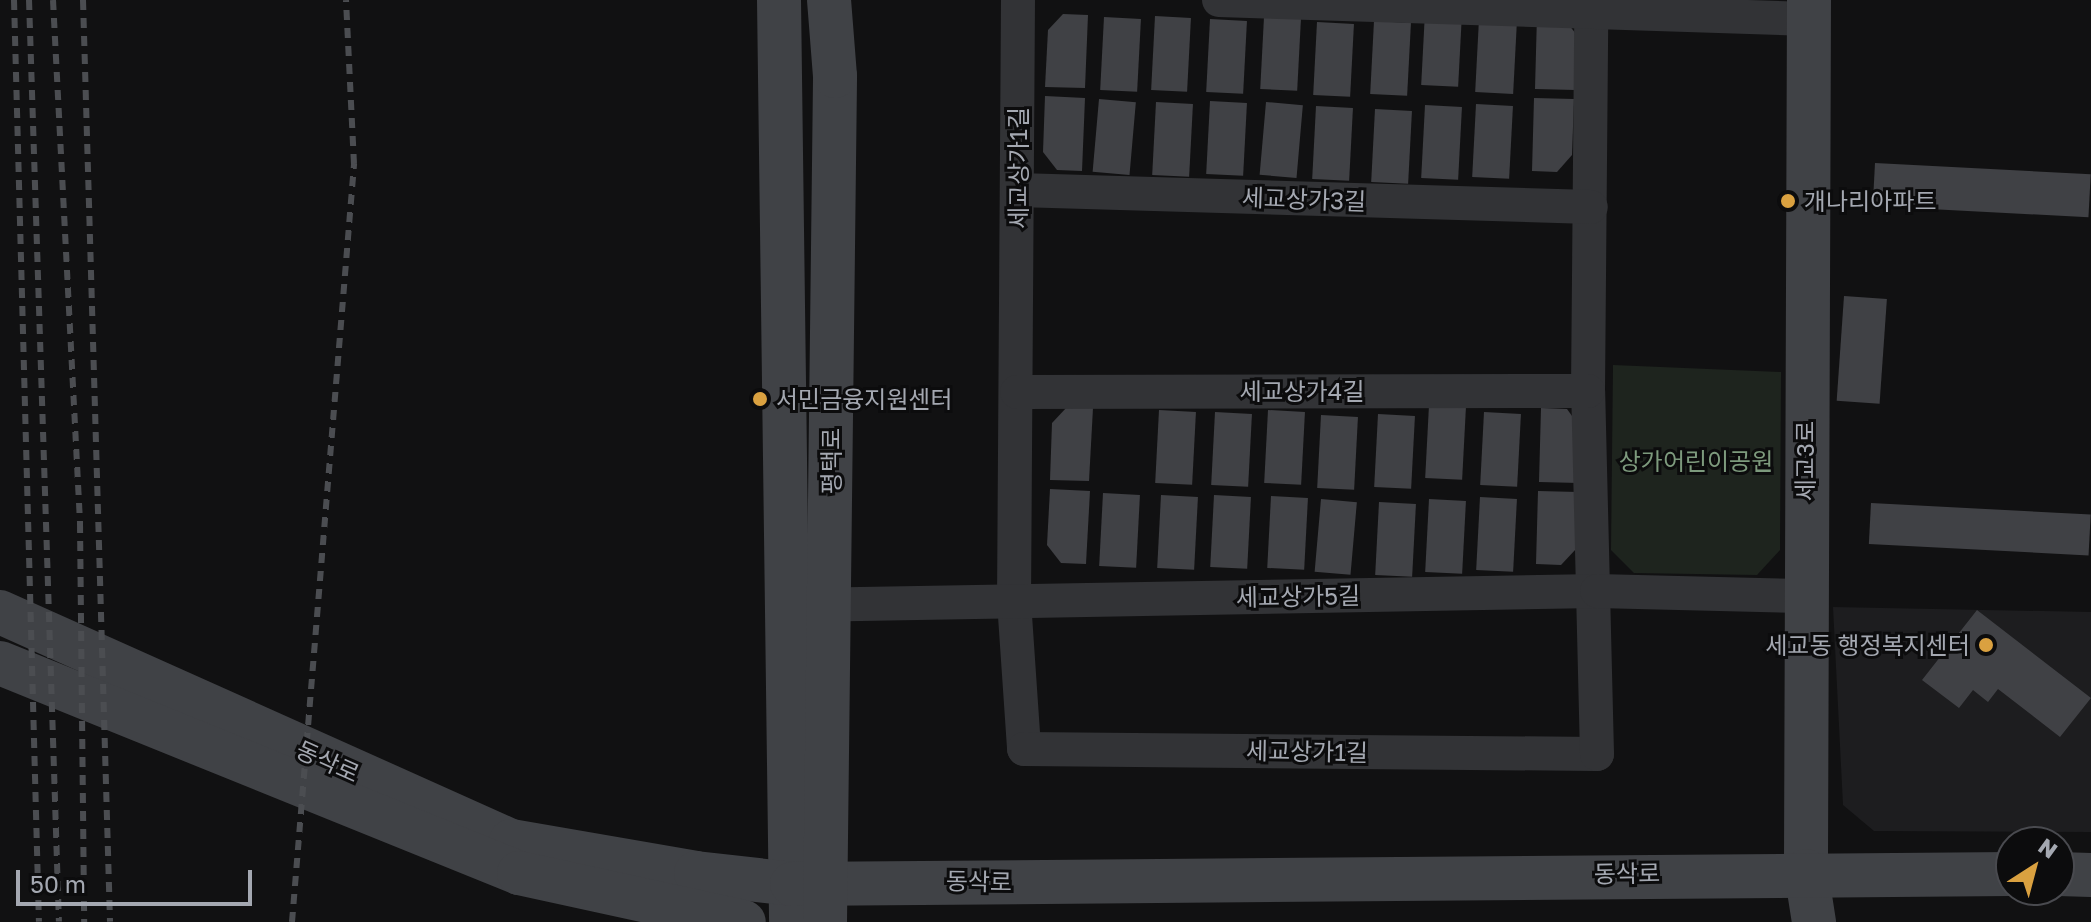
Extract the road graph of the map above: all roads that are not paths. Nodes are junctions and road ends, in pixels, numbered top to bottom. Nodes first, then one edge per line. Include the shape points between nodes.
1 (779, 0) edge
2 (829, 0) edge
3 (1018, 0) edge
4 (1219, 0) edge
5 (1809, 10) edge
6 (1591, 12) junction
7 (1018, 190) junction
8 (1591, 207) junction
9 (1588, 391) junction
10 (1017, 392) junction
11 (1597, 591) junction
12 (1804, 596) junction
13 (1014, 601) junction
14 (811, 605) junction
15 (0, 612) edge
16 (0, 663) edge
17 (1806, 871) junction
18 (1995, 874) edge
19 (808, 902) edge
20 (744, 922) edge
21 (1814, 922) edge

1 - 14 street, 평택로
2 - 14 street, 평택로 via 835,76
3 - 7 street, 세교상가1길
4 - 6 street
5 - 6 street
5 - 12 street, 세교3로
6 - 8 street, 세교상가1길
7 - 8 street, 세교상가3길
7 - 10 street, 세교상가1길
8 - 9 street, 세교상가1길
9 - 10 street, 세교상가4길
9 - 11 street, 세교상가1길
10 - 13 street, 세교상가1길
11 - 12 street, 세교상가5길
11 - 13 street, 세교상가5길
11 - 13 street, 세교상가1길 via 1597,754 1024,749
12 - 17 street, 세교3로
13 - 14 street, 세교상가5길
14 - 19 street, 평택로
15 - 19 street, 동삭로 via 511,841
16 - 20 street, 동삭로 via 519,873
17 - 18 street, 동삭로
17 - 19 street, 동삭로
17 - 21 street, 세교3로

